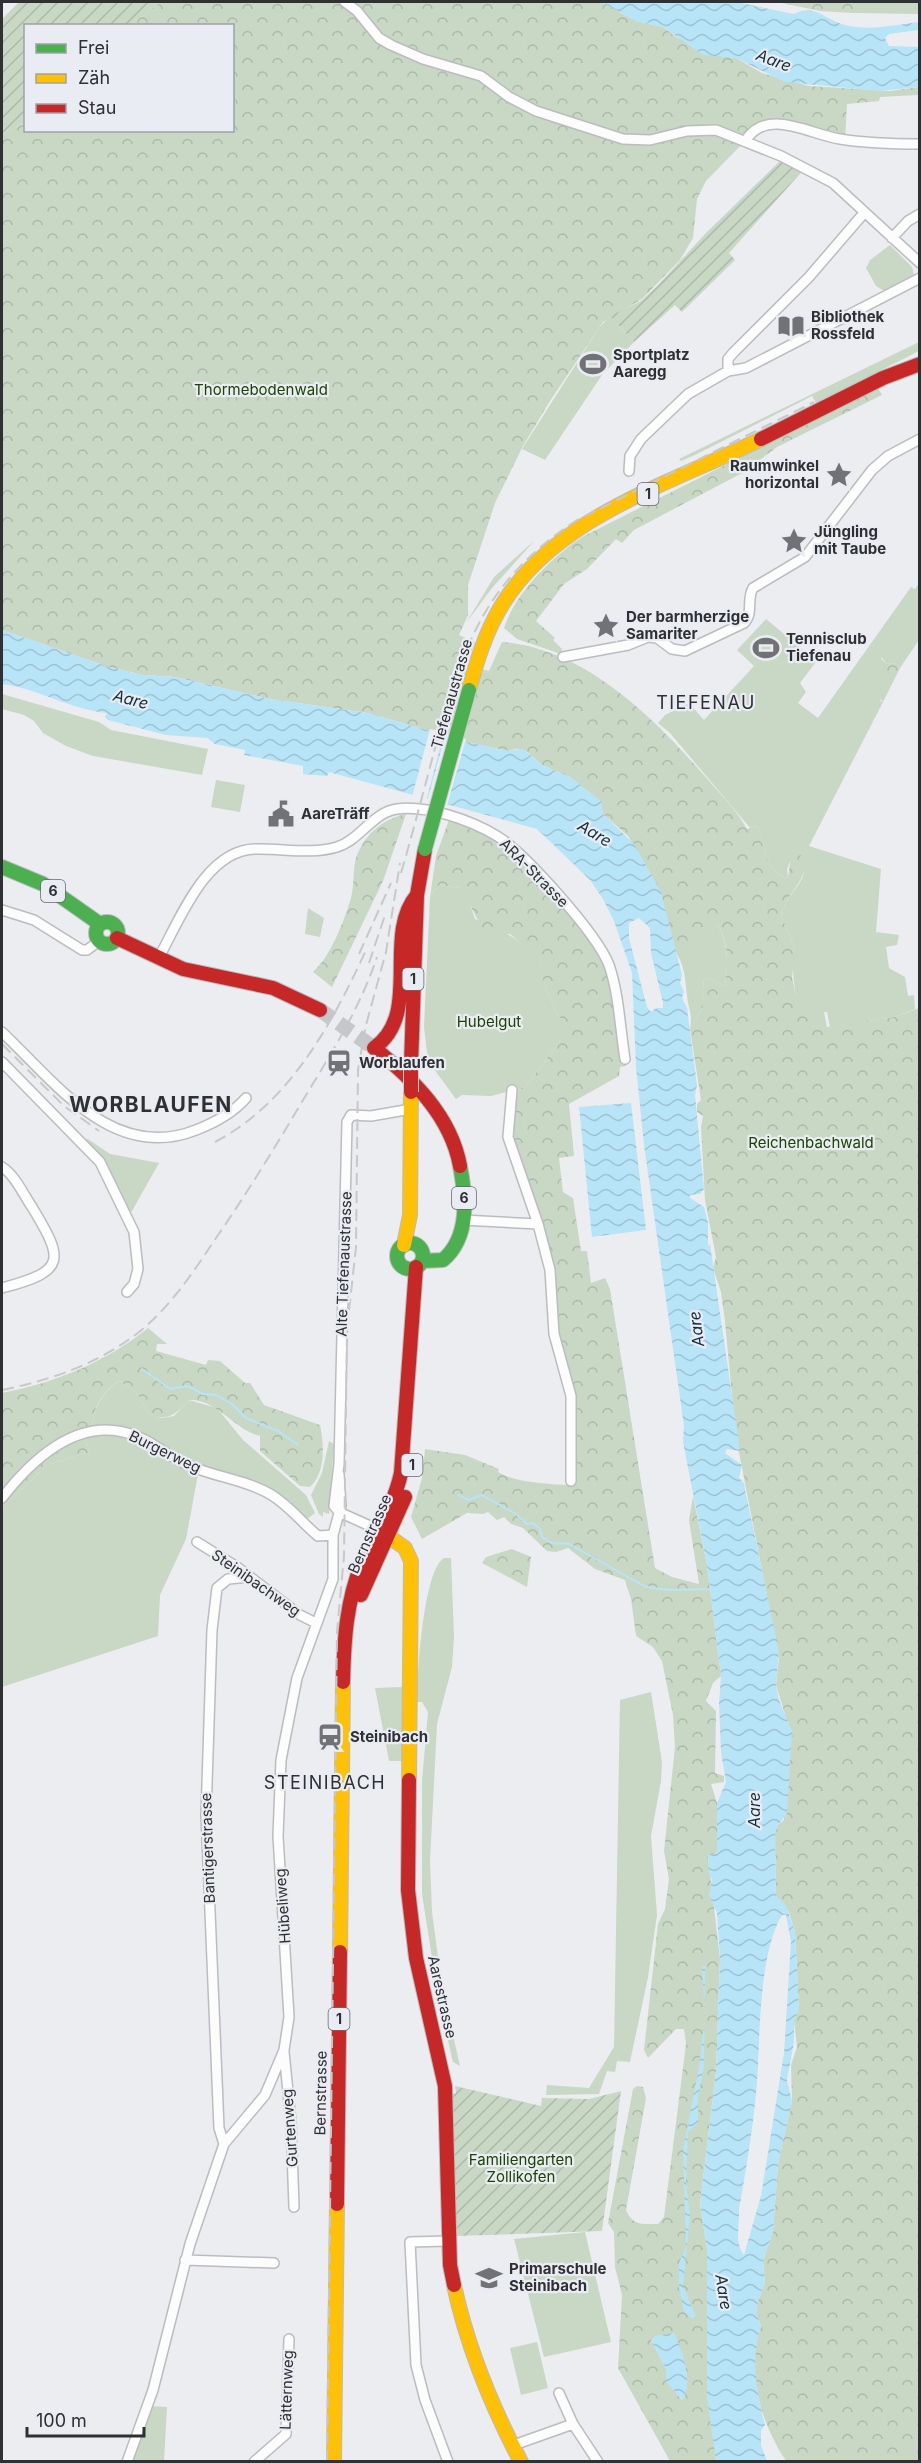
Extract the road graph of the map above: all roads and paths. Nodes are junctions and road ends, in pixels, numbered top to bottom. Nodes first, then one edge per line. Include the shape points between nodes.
1 (345, 2) edge
2 (746, 140) junction
3 (920, 144) edge
4 (864, 213) junction
5 (920, 214) edge
6 (892, 238) junction
7 (920, 263) edge
8 (920, 278) edge
9 (920, 356) edge
10 (920, 364) edge
11 (728, 371) junction
12 (893, 373) junction
13 (920, 439) edge
14 (629, 471) dead end
15 (563, 657) dead end
16 (2, 867) edge
17 (417, 895) junction
18 (2, 910) edge
19 (100, 924) junction
20 (117, 938) junction
21 (99, 941) junction
22 (158, 959) junction
23 (320, 1010) tunnel mouth
24 (2, 1032) edge
25 (625, 1059) dead end
26 (2, 1062) edge
27 (512, 1090) dead end
28 (246, 1098) dead end
29 (411, 1109) junction
30 (2, 1167) edge
31 (463, 1220) junction
32 (538, 1224) junction
33 (414, 1256) junction
34 (2, 1288) edge
35 (127, 1292) dead end
36 (571, 1480) dead end
37 (2, 1497) edge
38 (339, 1512) junction
39 (384, 1533) junction
40 (333, 1535) junction
41 (197, 1542) dead end
42 (250, 1577) junction
43 (316, 1623) junction
44 (284, 2050) junction
45 (224, 2144) junction
46 (294, 2206) dead end
47 (448, 2241) junction
48 (185, 2260) junction
49 (273, 2263) dead end
50 (289, 2339) dead end
51 (558, 2393) dead end
52 (573, 2424) junction
53 (511, 2446) junction
54 (127, 2462) edge
55 (254, 2462) edge
56 (334, 2462) edge
57 (448, 2462) edge
58 (520, 2462) edge
59 (598, 2462) edge

1 - 2 street via 379,38 391,45 481,76 539,113 623,139 650,140 704,129
2 - 3 street via 755,128 771,124 839,139
2 - 4 street via 815,171
4 - 6 street
4 - 11 street via 809,277 733,353 728,359
5 - 6 street
6 - 7 street
8 - 11 street via 746,368
9 - 12 main road, Tiefenaustrasse / 1
10 - 12 main road, Tiefenaustrasse / 1
11 - 14 street via 688,394 641,439 630,456
12 - 17 main road, Tiefenaustrasse / 1, bridge via 611,512 567,538 534,565 507,596 487,633 421,862
13 - 15 street via 892,453 872,470 805,556 753,588 749,616 744,623 685,651 672,650 657,638 648,637 628,645
16 - 19 main road, 6 via 44,884
17 - 29 main road, Tiefenaustrasse / 1, bridge
17 - 31 main road, 6 via 406,908 393,1029 375,1048 423,1090 448,1129 463,1181
18 - 21 street via 34,920 82,950
19 - 20 main road via 115,925
19 - 21 main road via 95,934
20 - 21 main road via 110,944
20 - 22 main road
22 - 23 main road via 203,975 273,988
22 - 25 street, ARA-Strasse via 194,891 234,854 255,849 336,848 354,839 386,812 423,811 497,836 568,906 608,964
24 - 28 street via 89,1114 106,1126 129,1134 158,1139 185,1134 224,1116
26 - 35 street via 100,1162 134,1232 138,1269
27 - 32 street via 508,1137
29 - 33 main road, Tiefenaustrasse / 1 via 410,1215 406,1225
29 - 38 street, Alte Tiefenaustrasse via 351,1115 347,1122 339,1474 334,1506
30 - 34 street via 52,1240 55,1252 45,1272
31 - 32 street
31 - 33 main road, 6 via 452,1250
32 - 36 street via 552,1279 555,1341 571,1396
33 - 39 main road, Bernstrasse / 1 via 408,1390 413,1409 411,1471 401,1509
37 - 40 street, Burgerweg via 25,1468 68,1439 97,1429 116,1430 144,1439 188,1466 269,1493 315,1534
38 - 39 street
38 - 40 street, Alte Tiefenaustrasse
39 - 47 main road, Aarestrasse via 405,1548 411,1561 408,1890 416,1958 445,2086
39 - 56 main road, Bernstrasse / 1 via 363,1588 345,1654
40 - 43 street, Hübeliweg via 333,1579
41 - 42 street, Steinibachweg
42 - 43 street, Steinibachweg
42 - 45 street, Bantigerstrasse via 228,1579 216,1588 212,1630 206,1815 219,2128
43 - 44 street, Hübeliweg via 297,1678 279,1784 278,1836 289,2017
44 - 45 street, Hübeliweg via 265,2095
44 - 46 street, Gurtenweg
45 - 48 street, Hübeliweg
47 - 53 main road, Aarestrasse via 458,2306
47 - 57 street via 410,2242 416,2365
48 - 49 street
48 - 54 street, Hübeliweg via 153,2390
50 - 55 street, Lätternweg via 286,2434
51 - 52 street
52 - 53 street
52 - 59 street
53 - 58 main road, Aarestrasse

